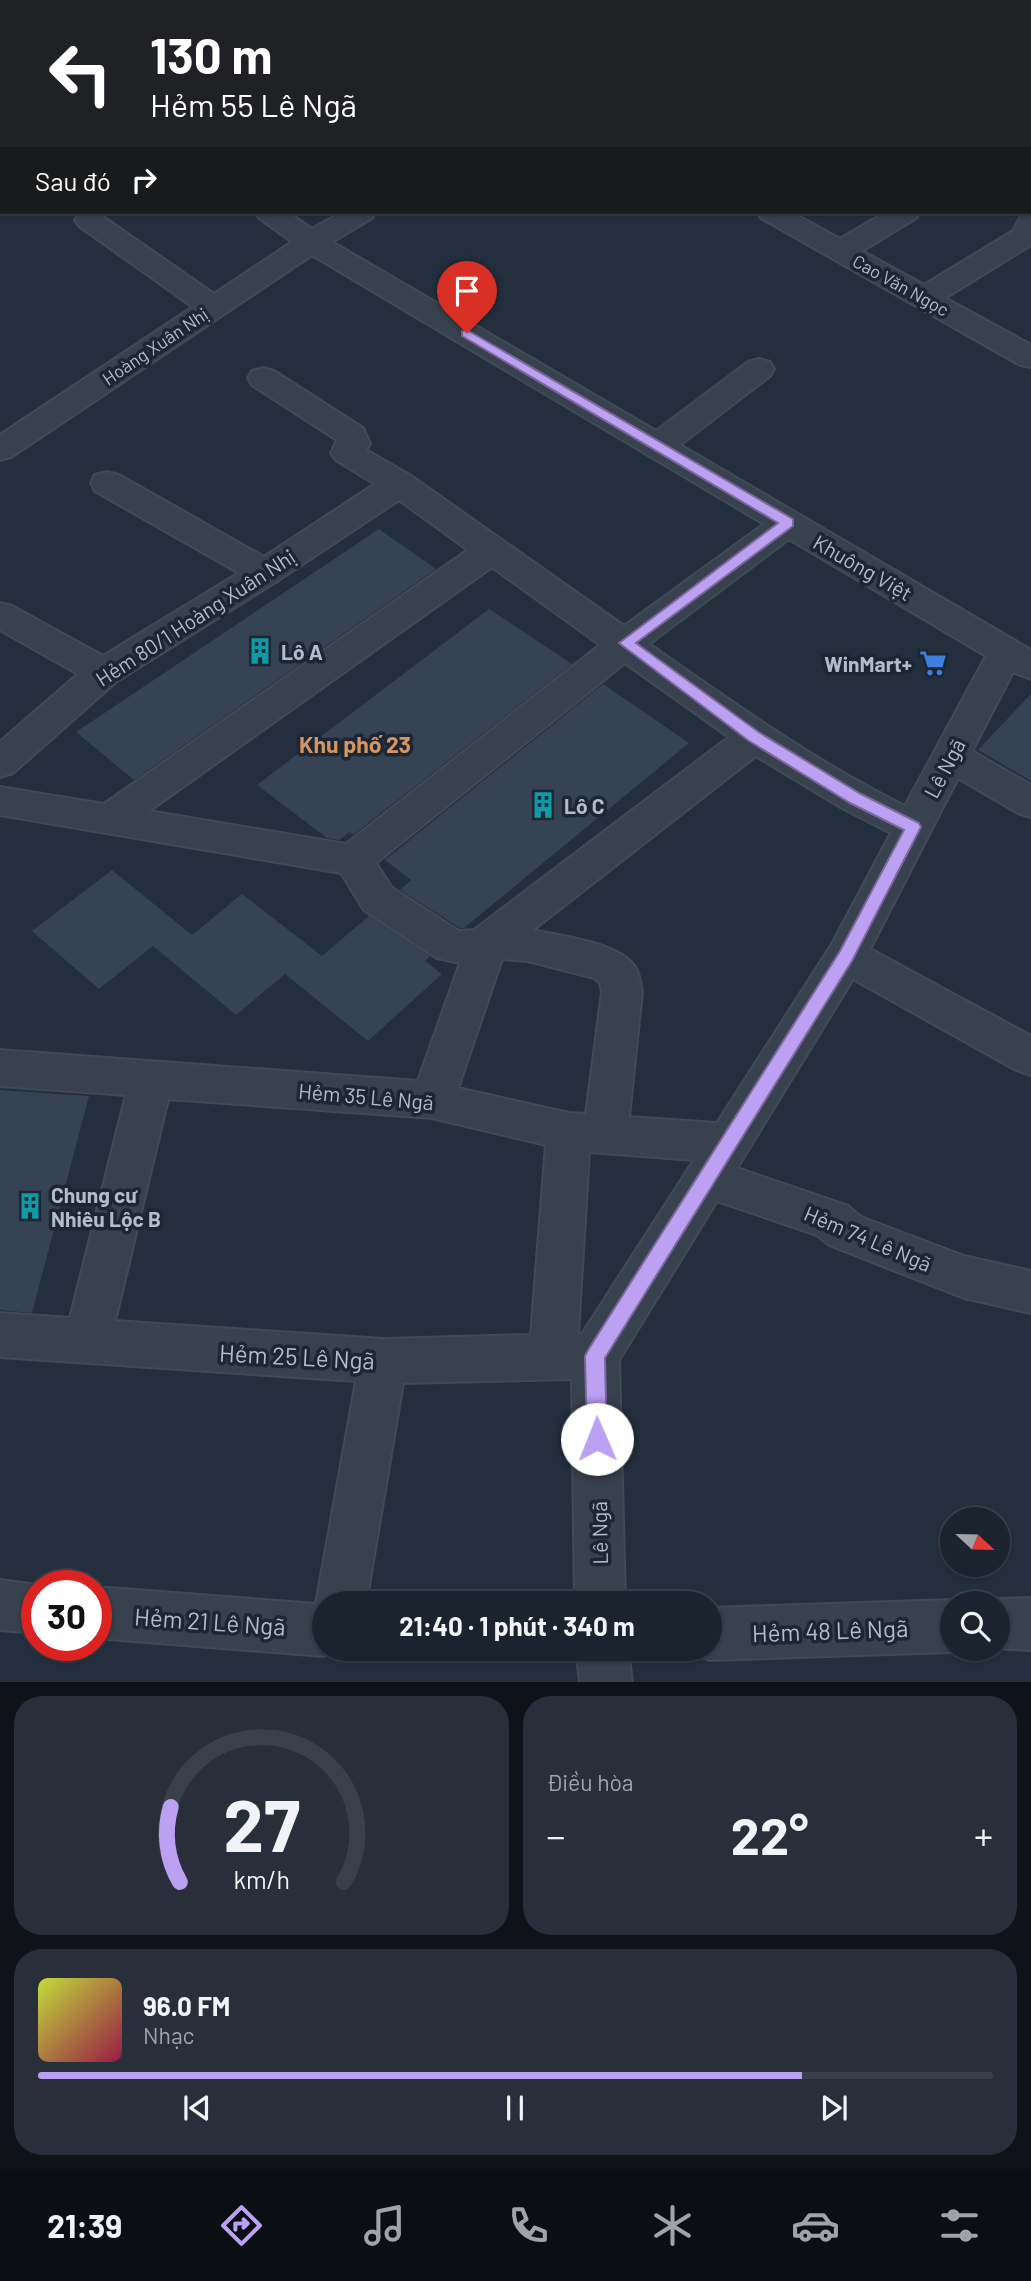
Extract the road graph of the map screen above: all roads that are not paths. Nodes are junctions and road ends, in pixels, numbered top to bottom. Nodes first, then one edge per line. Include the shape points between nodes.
1 (272, 214) edge
2 (359, 214) edge
3 (775, 214) edge
4 (903, 214) edge
5 (89, 220) dead end
6 (1028, 229) edge
7 (311, 242) junction
8 (841, 251) junction
9 (924, 298) junction
10 (213, 307) junction
11 (1024, 346) edge
12 (759, 369) dead end
13 (263, 378) dead end
14 (657, 446) junction
15 (0, 450) edge
16 (107, 483) dead end
17 (398, 484) junction
18 (788, 523) junction
19 (492, 551) junction
20 (265, 573) junction
21 (0, 615) edge
22 (626, 643) junction
23 (1018, 659) edge
24 (104, 672) junction
25 (755, 737) junction
26 (950, 756) junction
27 (0, 763) edge
28 (0, 801) edge
29 (1031, 803) edge
30 (109, 820) junction
31 (913, 827) junction
32 (353, 860) junction
33 (488, 942) junction
34 (846, 956) junction
35 (1031, 1057) edge
36 (0, 1068) edge
37 (151, 1081) junction
38 (432, 1100) junction
39 (587, 1133) junction
40 (718, 1160) junction
41 (1031, 1292) edge
42 (0, 1335) edge
43 (87, 1341) junction
44 (574, 1357) junction
45 (383, 1361) junction
46 (343, 1591) edge
47 (599, 1591) edge
48 (0, 1605) edge
49 (21, 1607) edge
50 (112, 1613) edge
51 (1031, 1624) edge
52 (1010, 1625) edge
53 (940, 1626) edge
54 (312, 1629) edge
55 (722, 1634) edge
56 (604, 1661) edge
57 (606, 1682) edge

1 - 7 street, Khuông Việt
2 - 7 street
3 - 8 street, Cao Văn Ngọc
4 - 8 street
5 - 10 street
6 - 9 street
7 - 10 street, Hoàng Xuân Nhị
7 - 14 street, Khuông Việt
8 - 9 street, Cao Văn Ngọc
9 - 11 street, Cao Văn Ngọc
10 - 15 street, Hoàng Xuân Nhị
12 - 14 street
13 - 17 street via 352,435 355,444 347,453
14 - 18 street, Khuông Việt
16 - 20 street
17 - 19 street
17 - 20 street, Hẻm 80/1 Hoàng Xuân Nhị
18 - 22 street
18 - 23 street, Khuông Việt
19 - 22 street
19 - 30 street
20 - 24 street, Hẻm 80/1 Hoàng Xuân Nhị
21 - 24 street
22 - 25 street
22 - 32 street
23 - 26 street, Lê Ngã
24 - 27 street, Hẻm 80/1 Hoàng Xuân Nhị
25 - 31 street via 855,798
25 - 33 street
26 - 29 street
26 - 31 street, Lê Ngã
28 - 30 street
30 - 32 street
31 - 34 street, Lê Ngã
32 - 33 street via 379,899 437,938 451,946 470,948
33 - 38 street
33 - 39 street via 528,945 606,964 619,975 622,992
34 - 35 street
34 - 40 street, Lê Ngã
36 - 37 street, Hẻm 35 Lê Ngã
37 - 38 street, Hẻm 35 Lê Ngã
37 - 43 street
38 - 39 street, Hẻm 35 Lê Ngã
39 - 40 street, Hẻm 35 Lê Ngã
39 - 44 street
40 - 41 street, Hẻm 74 Lê Ngã via 845,1231 964,1277
40 - 44 street, Lê Ngã
42 - 43 street, Hẻm 25 Lê Ngã
43 - 45 street, Hẻm 25 Lê Ngã
44 - 45 street, Hẻm 25 Lê Ngã
44 - 47 street, Lê Ngã
45 - 46 street
48 - 49 street
50 - 54 street, Hẻm 21 Lê Ngã
51 - 52 street
53 - 55 street, Hẻm 48 Lê Ngã
56 - 57 street

